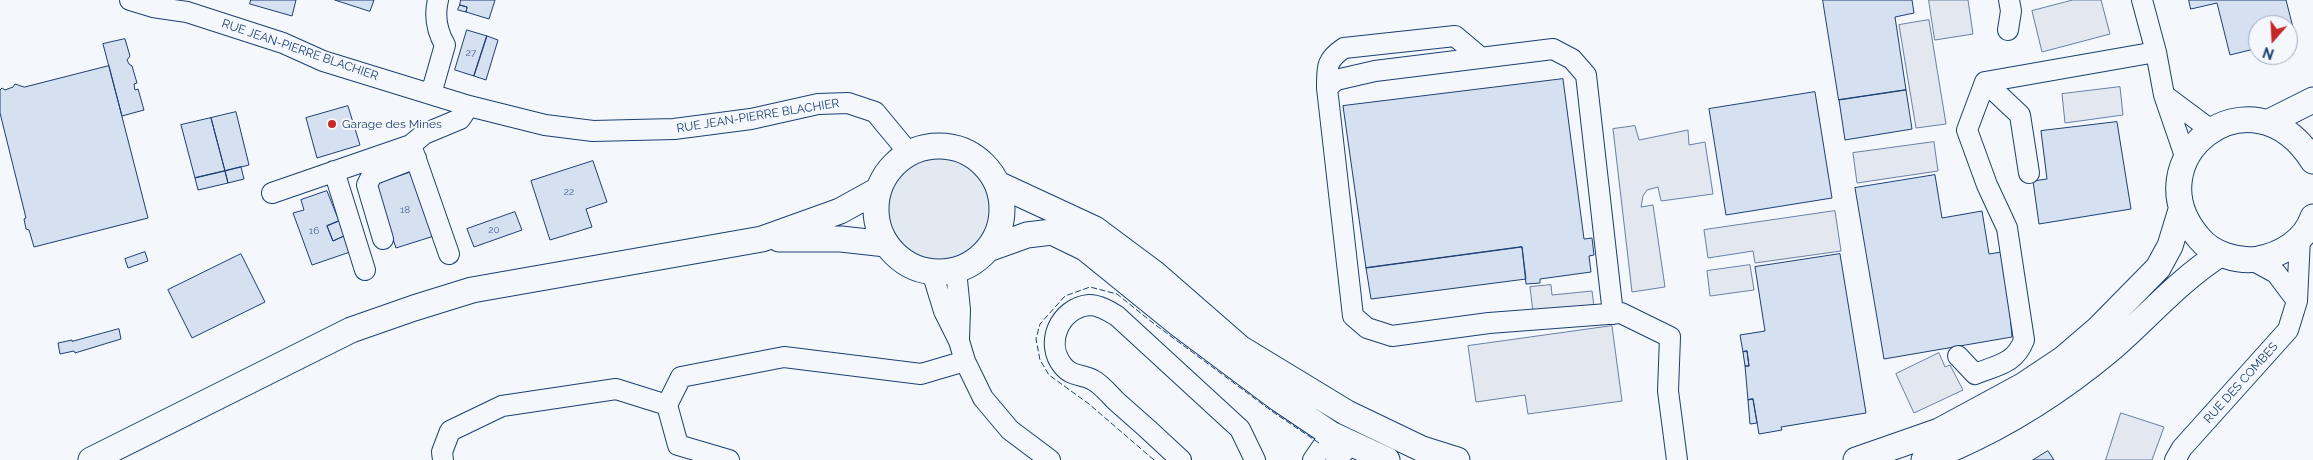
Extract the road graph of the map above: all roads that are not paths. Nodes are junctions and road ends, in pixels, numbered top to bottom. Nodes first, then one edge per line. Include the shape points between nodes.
1 (130, 0) edge
2 (438, 0) edge
3 (2008, 0) edge
4 (2142, 0) edge
5 (2008, 30) dead end
6 (2156, 52) junction
7 (1481, 58) junction
8 (1984, 82) junction
9 (1327, 88) junction
10 (431, 94) junction
11 (2164, 95) junction
12 (2313, 100) edge
13 (468, 106) junction
14 (2269, 122) junction
15 (2211, 130) junction
16 (414, 152) junction
17 (909, 153) junction
18 (2186, 159) junction
19 (2313, 161) edge
20 (340, 168) junction
21 (2029, 173) dead end
22 (998, 184) junction
23 (878, 190) junction
24 (272, 193) dead end
25 (2182, 210) junction
26 (2307, 228) edge
27 (762, 238) junction
28 (383, 239) dead end
29 (886, 244) junction
30 (988, 249) junction
31 (449, 254) dead end
32 (2220, 254) junction
33 (2252, 260) junction
34 (365, 270) dead end
35 (944, 271) junction
36 (2298, 301) junction
37 (1613, 314) junction
38 (1958, 356) dead end
39 (965, 361) junction
40 (668, 405) junction
41 (1339, 446) edge
42 (91, 460) edge
43 (443, 460) edge
44 (729, 460) edge
45 (1050, 460) edge
46 (1181, 460) edge
47 (1255, 460) edge
48 (1313, 460) edge
49 (1387, 460) edge
50 (1457, 460) edge
51 (1677, 460) edge
52 (1856, 460) edge
53 (1924, 460) edge
54 (2175, 460) edge

1 - 10 street, RUE JEAN-PIERRE BLACHIER via 187,12 283,42 323,61
2 - 10 street via 437,32 445,45
3 - 5 street via 2012,11
4 - 6 street
6 - 8 street
6 - 11 street
7 - 9 street via 1375,71 1336,80
7 - 9 street via 1454,36 1344,48 1334,54 1327,65
7 - 37 street via 1553,49 1572,59 1586,76
8 - 21 street via 2020,115
8 - 38 street via 1967,130 2007,228 2024,340 2019,352 2010,360 1975,374
9 - 37 street via 1353,316 1367,328 1392,336 1489,323
10 - 13 street, RUE JEAN-PIERRE BLACHIER
11 - 15 street
11 - 18 street
12 - 14 main road
13 - 16 street via 460,120 424,134
13 - 17 street, RUE JEAN-PIERRE BLACHIER via 545,125 638,131 710,125 818,104 848,103 875,112
14 - 15 main road via 2243,120
14 - 19 main road via 2288,131
15 - 18 main road via 2196,142
16 - 20 street
16 - 28 street via 372,175 367,185
16 - 31 street
17 - 22 main road via 929,146 950,146 970,153 986,166
17 - 23 main road via 890,168
18 - 25 main road via 2179,184
20 - 24 street
20 - 34 street
22 - 30 main road via 1003,206 1000,229
22 - 50 main road via 1095,229 1154,273 1240,348 1347,414 1422,449
23 - 27 main road via 840,211
23 - 29 main road via 875,209 878,227
25 - 32 main road via 2190,228 2203,243
25 - 52 main road via 2170,246 2158,268 2098,329 2063,359 2024,385 1939,431
26 - 33 main road via 2286,249 2270,257
26 - 36 street, RUE DES COMBES
27 - 29 main road via 841,239
27 - 42 main road via 472,290 414,308 351,330
29 - 35 main road via 898,258 914,267
30 - 35 main road via 979,259
30 - 41 main road via 1027,235 1052,232 1085,248
32 - 33 main road
32 - 53 main road via 2180,282 2112,348 2077,376 1954,449
33 - 36 street via 2276,273
35 - 39 street via 944,311
36 - 54 street, RUE DES COMBES via 2288,330 2182,448
37 - 51 street via 1621,313 1670,337 1668,391
39 - 40 street via 922,374 784,357 681,377
39 - 45 street via 983,398 1010,430
40 - 43 street via 616,388 502,406 450,431 442,452
40 - 44 street via 678,445
41 - 48 street
41 - 49 main road
46 - 47 street via 1093,380 1074,375 1062,366 1055,340 1066,315 1090,305 1104,308 1117,316 1240,429

